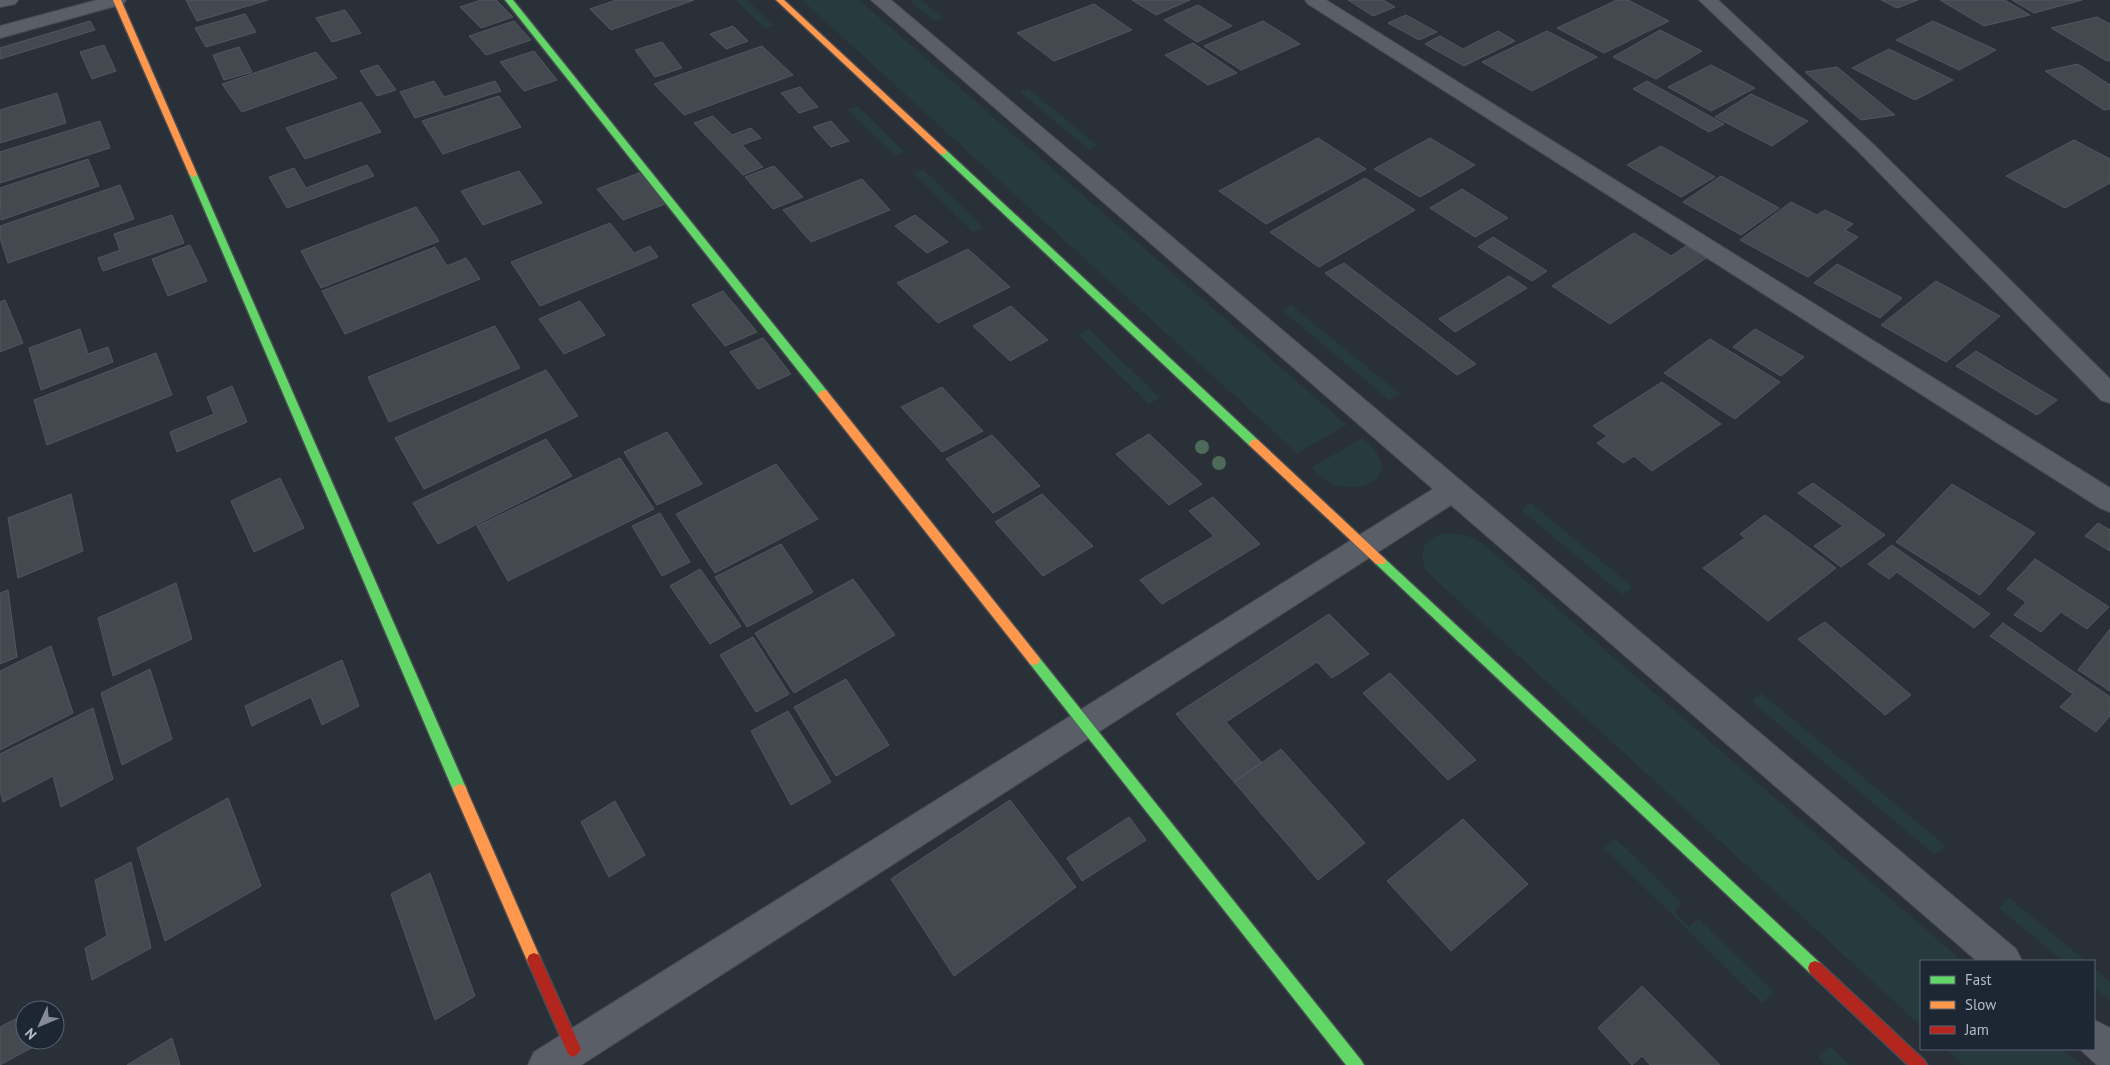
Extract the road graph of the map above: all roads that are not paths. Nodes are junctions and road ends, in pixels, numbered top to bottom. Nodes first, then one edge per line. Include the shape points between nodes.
1 (10, 0) edge
2 (117, 0) edge
3 (509, 0) edge
4 (780, 0) edge
5 (880, 0) edge
6 (1314, 0) edge
7 (1689, 0) edge
8 (1708, 0) edge
9 (0, 2) edge
10 (1732, 21) junction
11 (0, 32) edge
12 (2107, 384) edge
13 (1453, 490) junction
14 (2110, 501) edge
15 (1364, 546) junction
16 (1085, 724) junction
17 (2003, 960) edge
18 (2095, 1039) edge
19 (2110, 1052) edge
20 (560, 1057) edge
21 (1356, 1065) edge
22 (1919, 1065) edge

1 - 9 street
2 - 11 street
2 - 20 street
3 - 16 street
4 - 15 street
5 - 13 street
6 - 14 street
7 - 10 street
8 - 10 street
10 - 12 street
13 - 15 street
13 - 17 street
15 - 16 street
15 - 22 street
16 - 20 street
16 - 21 street
18 - 19 street

